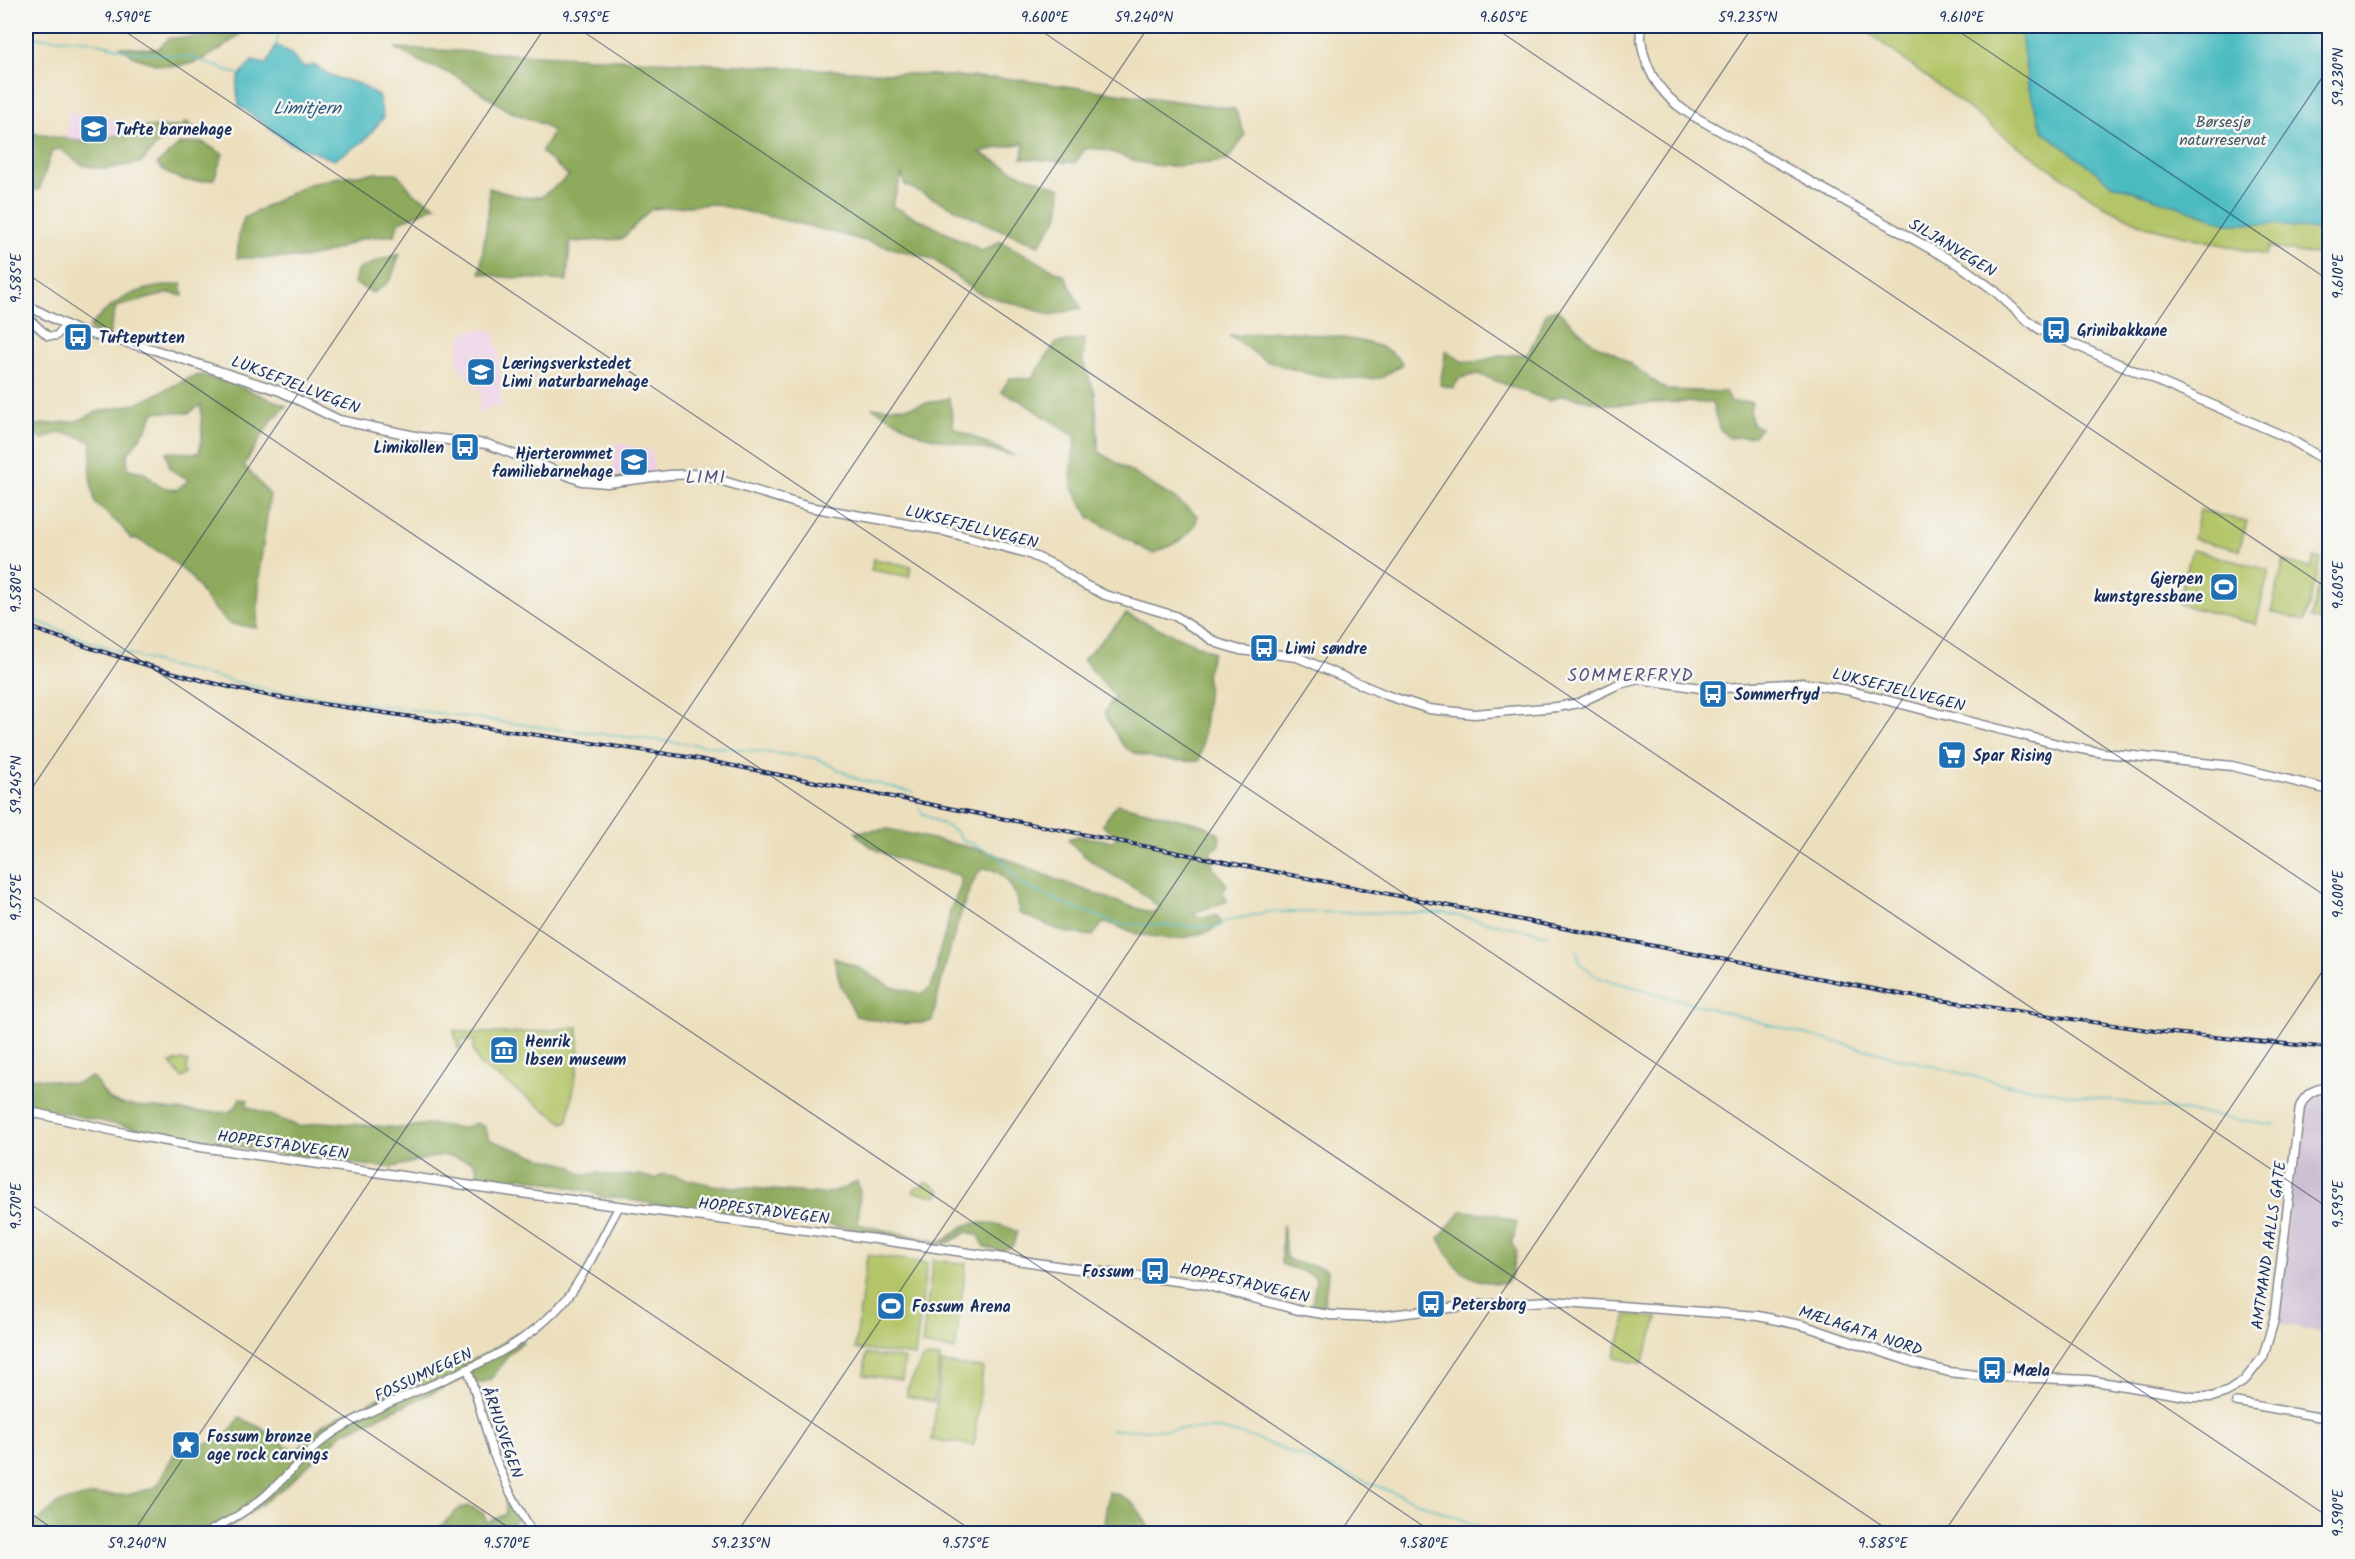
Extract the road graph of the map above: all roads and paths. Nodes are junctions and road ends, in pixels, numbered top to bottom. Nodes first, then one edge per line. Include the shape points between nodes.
1 (1640, 26) edge
2 (26, 305) edge
3 (26, 316) edge
4 (65, 326) junction
5 (2330, 463) edge
6 (2330, 790) edge
7 (2330, 1088) edge
8 (26, 1111) edge
9 (619, 1207) junction
10 (1498, 1303) joint
11 (468, 1369) junction
12 (2212, 1397) joint
13 (2236, 1402) dead end
14 (2330, 1419) edge
15 (205, 1533) edge
16 (532, 1533) edge

1 - 5 main road, SILJANVEGEN via 1650,74 1670,99 1688,113 1961,266 2041,330 2288,438
2 - 4 main road, LUKSEFJELLVEGEN
3 - 4 street via 48,336 56,336
4 - 6 main road, LUKSEFJELLVEGEN via 155,350 280,391 339,420 403,434 488,444 582,481 607,483 700,474 799,505 936,529 1027,553 1105,595 1175,616 1217,644 1240,651 1297,657 1429,709 1474,714 1557,707 1592,698 1634,679 1716,689 1811,684 2065,746 2232,766
7 - 12 main road, AMTMAND AALLS GATE via 2312,1091 2300,1107 2274,1320 2267,1347 2244,1381
8 - 9 main road, HOPPESTADVEGEN via 166,1141
9 - 10 main road, HOPPESTADVEGEN via 1184,1281 1330,1316 1373,1317
9 - 11 street, FOSSUMVEGEN via 568,1296 552,1314 507,1349
10 - 12 main road, MÆLAGATA NORD via 1571,1302 1758,1316 1805,1326 1949,1371 2088,1380
11 - 15 street, FOSSUMVEGEN via 341,1428 256,1503
11 - 16 street, ÅRHUSVEGEN via 493,1453
13 - 14 street

